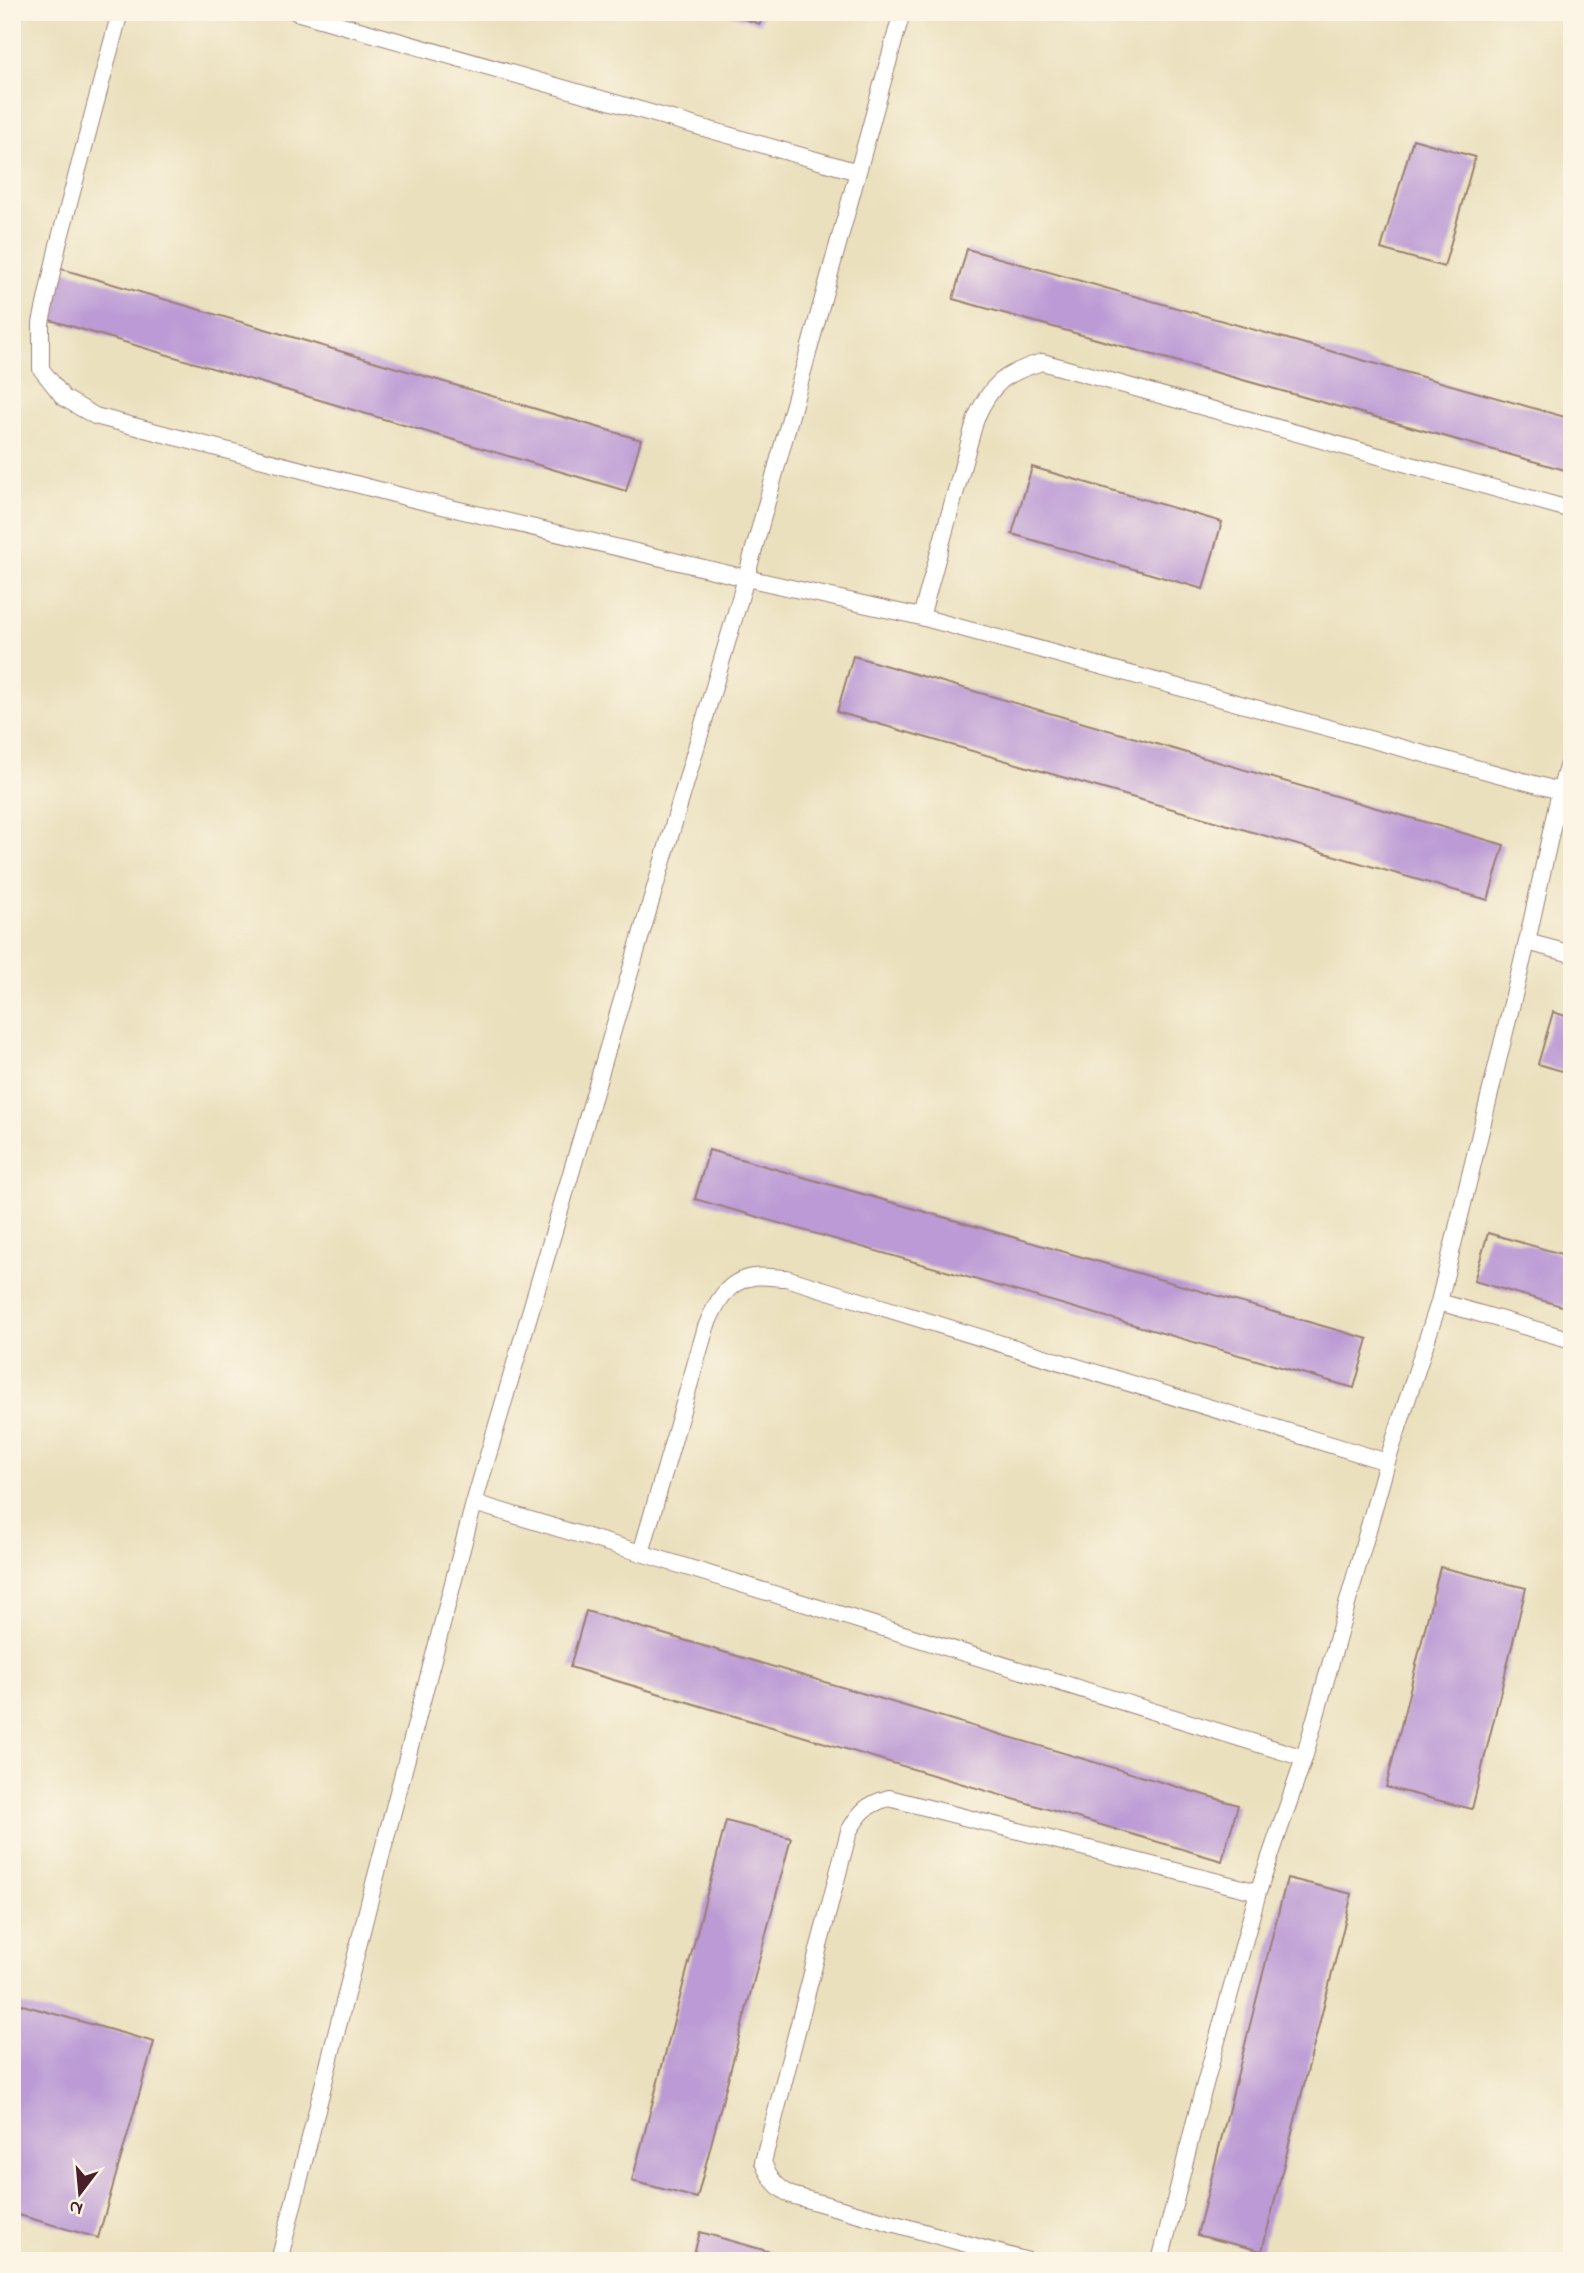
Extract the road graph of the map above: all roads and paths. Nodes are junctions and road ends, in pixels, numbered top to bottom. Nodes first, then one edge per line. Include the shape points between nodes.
1 (120, 12) edge
2 (296, 12) edge
3 (902, 12) edge
4 (859, 172) junction
5 (1572, 510) edge
6 (746, 578) junction
7 (921, 617) junction
8 (1572, 750) edge
9 (1560, 791) junction
10 (1527, 942) junction
11 (1572, 954) edge
12 (1439, 1302) junction
13 (1572, 1340) edge
14 (1387, 1462) junction
15 (474, 1503) junction
16 (642, 1553) junction
17 (1304, 1758) junction
18 (1258, 1892) junction
19 (279, 2261) edge
20 (1028, 2261) edge
21 (1160, 2261) edge

1 - 6 lane via 41,323 41,369 64,398 95,416 413,499
2 - 4 lane
3 - 4 lane
4 - 6 lane
5 - 7 lane via 1042,362 999,381 985,399
6 - 7 lane
6 - 15 lane
7 - 9 lane
8 - 9 lane
9 - 10 lane
10 - 11 lane
10 - 12 lane
12 - 13 lane
12 - 14 lane
14 - 16 lane via 786,1278 752,1276 731,1285 716,1302 706,1327
14 - 17 lane
15 - 16 lane
15 - 19 lane
16 - 17 lane
17 - 18 lane
18 - 20 lane via 889,1798 873,1802 855,1820 763,2162 767,2173 791,2195
18 - 21 lane

